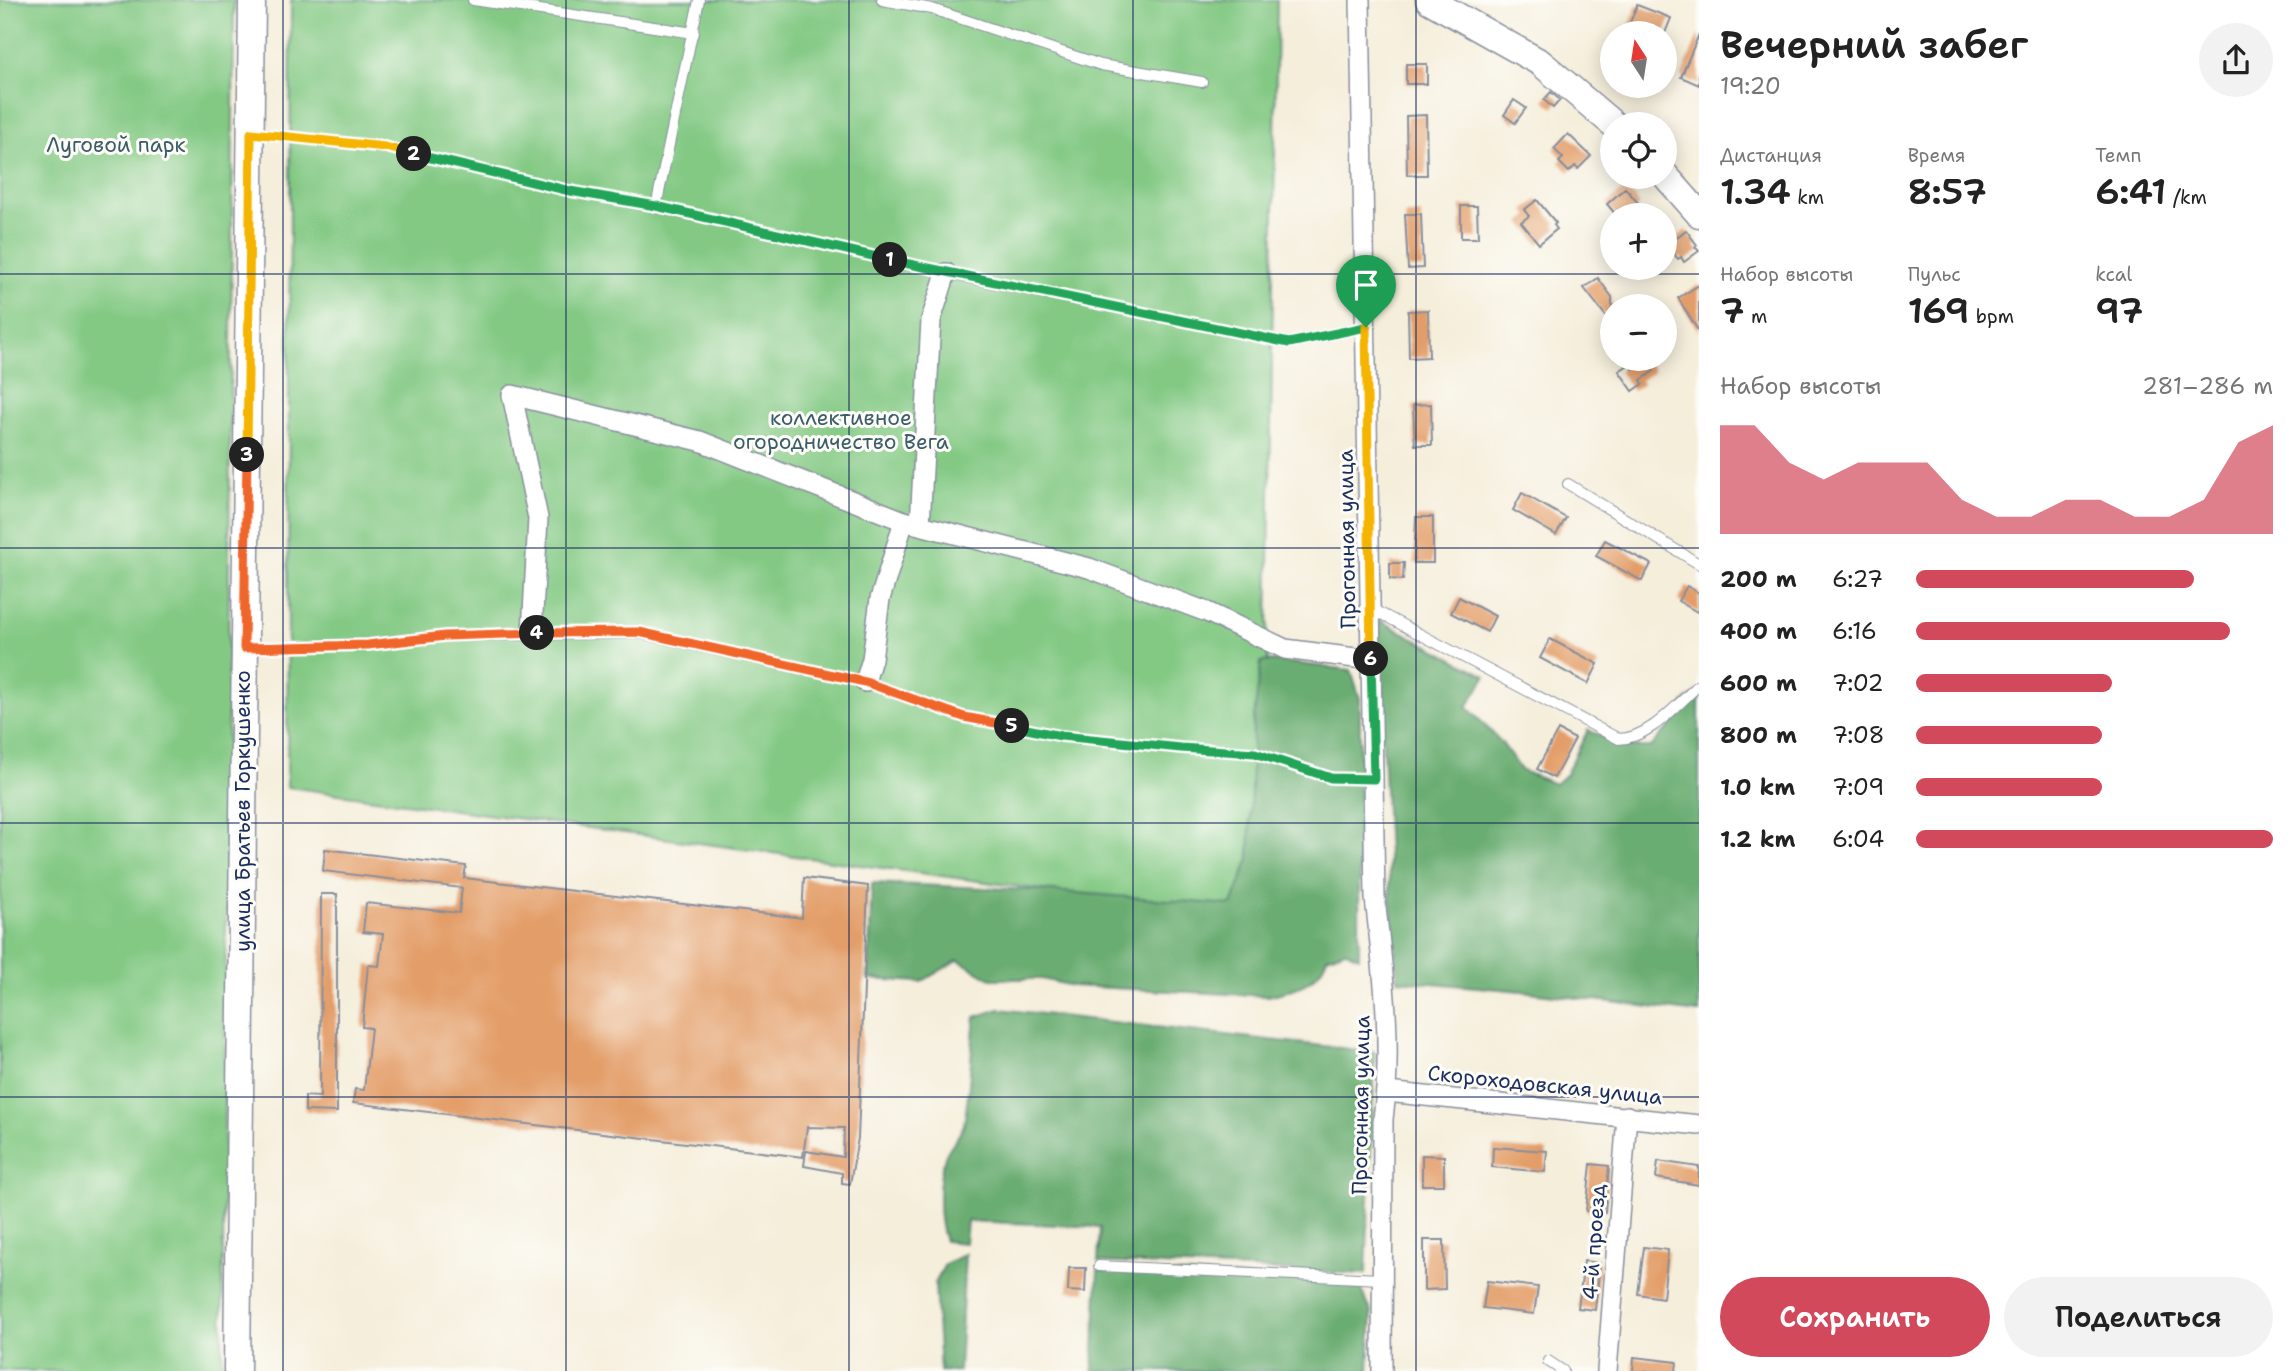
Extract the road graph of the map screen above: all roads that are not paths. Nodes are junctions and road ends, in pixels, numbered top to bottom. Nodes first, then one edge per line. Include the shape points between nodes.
1 (252, 0) edge
2 (473, 0) edge
3 (699, 0) edge
4 (882, 0) edge
5 (1360, 0) edge
6 (1429, 0) edge
7 (694, 33) junction
8 (1202, 82) dead end
9 (1600, 113) edge
10 (251, 133) junction
11 (1677, 189) edge
12 (656, 206) junction
13 (1699, 214) edge
14 (946, 273) junction
15 (1366, 327) junction
16 (1568, 484) dead end
17 (912, 523) junction
18 (1699, 564) edge
19 (1372, 609) junction
20 (531, 633) junction
21 (244, 648) junction
22 (1371, 660) junction
23 (865, 682) junction
24 (1699, 685) edge
25 (1374, 779) junction
26 (1387, 1092) junction
27 (1627, 1116) junction
28 (1699, 1125) edge
29 (1099, 1266) dead end
30 (1381, 1279) junction
31 (1548, 1361) dead end
32 (237, 1371) edge
33 (1382, 1371) edge
34 (1563, 1371) edge
35 (1607, 1371) edge

1 - 10 street, улица Братьев Горкушенко
2 - 7 lane
3 - 7 lane
4 - 8 lane via 932,9 1101,65
5 - 15 street, Прогонная улица
6 - 9 street via 1541,63
7 - 12 lane
10 - 12 lane via 385,147 570,191
10 - 21 street, улица Братьев Горкушенко
11 - 13 street
12 - 14 lane
14 - 15 lane via 1289,343
14 - 17 street via 931,320
15 - 19 street, Прогонная улица
16 - 18 lane
17 - 20 street via 700,441 512,395 538,518
17 - 22 street via 1089,568 1207,612 1284,649
17 - 23 street via 880,599
19 - 22 street, Прогонная улица
19 - 24 lane via 1619,739 1643,733
20 - 21 lane
20 - 23 lane via 639,632
21 - 32 street, улица Братьев Горкушенко
22 - 25 street, Прогонная улица
23 - 25 lane via 964,717 1061,736 1255,753 1331,778
25 - 26 street, Прогонная улица via 1375,898 1388,1023
26 - 27 street, Скороходовская улица
26 - 30 street, Прогонная улица
27 - 28 street, Скороходовская улица
27 - 35 street, 4-й проезд
29 - 30 lane
30 - 33 street, Прогонная улица
31 - 34 lane

